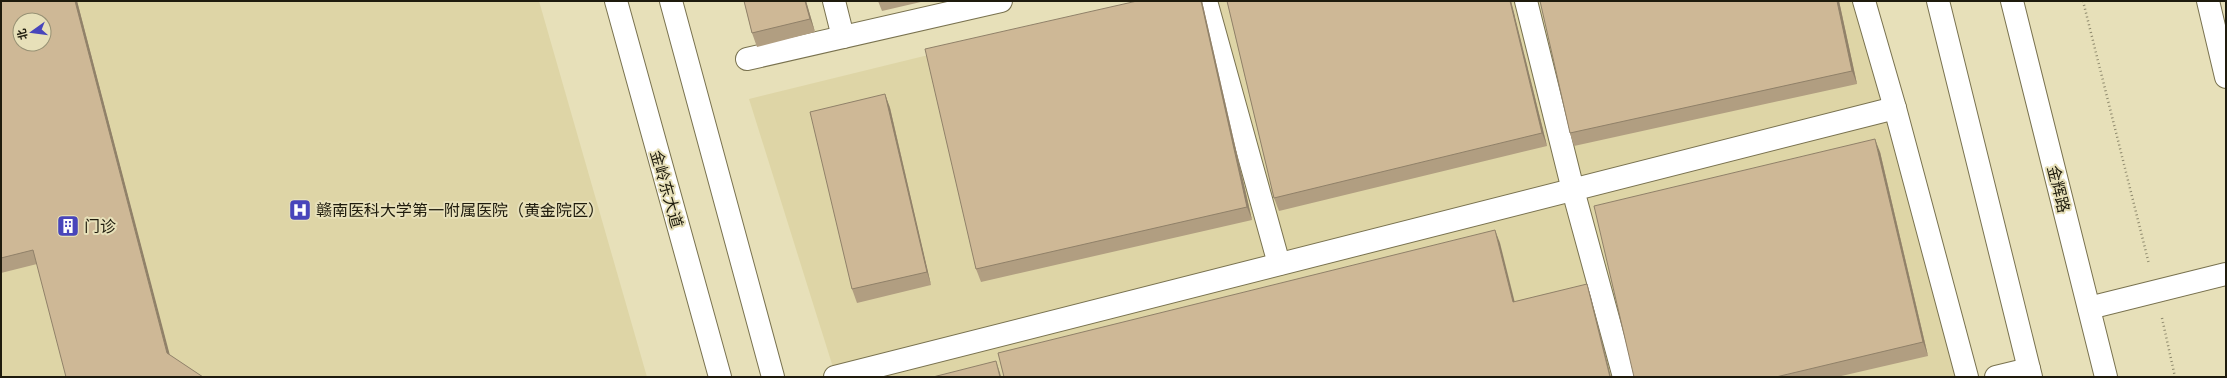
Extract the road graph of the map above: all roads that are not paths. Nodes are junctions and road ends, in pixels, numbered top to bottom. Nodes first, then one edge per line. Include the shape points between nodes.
1 (616, 1) edge
2 (671, 1) edge
3 (834, 1) edge
4 (1000, 1) edge
5 (1206, 1) edge
6 (1526, 1) edge
7 (1864, 1) edge
8 (1938, 1) edge
9 (2012, 1) edge
10 (2208, 1) edge
11 (977, 4) edge
12 (843, 37) junction
13 (747, 59) dead end
14 (2226, 77) edge
15 (1895, 108) junction
16 (1573, 190) junction
17 (1279, 264) junction
18 (2226, 274) edge
19 (2089, 308) junction
20 (2030, 373) edge
21 (720, 377) edge
22 (773, 377) edge
23 (835, 377) edge
24 (1624, 377) edge
25 (1967, 377) edge
26 (1996, 377) edge
27 (2106, 377) edge

1 - 21 street, 金岭东大道
2 - 22 street
3 - 12 street
4 - 11 street
5 - 17 street
6 - 16 street
7 - 15 street
8 - 20 street
9 - 19 street, 金辉路
10 - 14 street
11 - 12 street
12 - 13 street
15 - 16 street
15 - 25 street
16 - 17 street
16 - 24 street
17 - 23 street
18 - 19 street
19 - 27 street, 金辉路
20 - 26 street

